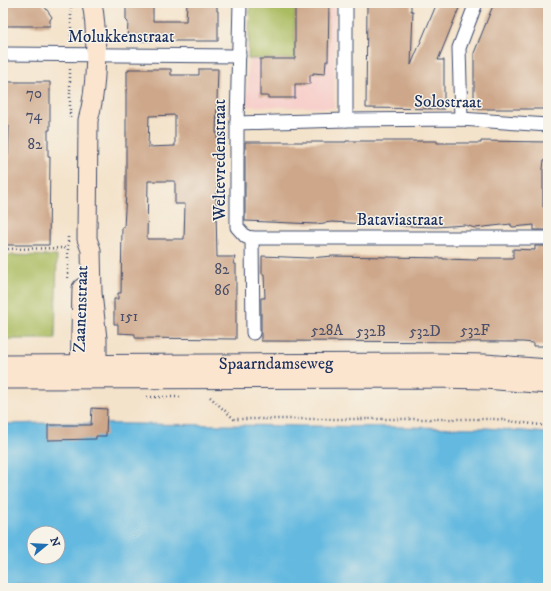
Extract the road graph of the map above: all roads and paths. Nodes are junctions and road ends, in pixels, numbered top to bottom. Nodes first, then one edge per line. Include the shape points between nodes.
1 (85, 3) edge
2 (92, 3) edge
3 (240, 3) edge
4 (346, 3) edge
5 (476, 3) edge
6 (3, 54) edge
7 (88, 55) junction
8 (239, 56) junction
9 (461, 119) junction
10 (346, 120) junction
11 (237, 123) junction
12 (548, 125) edge
13 (252, 238) junction
14 (548, 238) edge
15 (68, 248) dead end
16 (3, 252) edge
17 (253, 333) dead end
18 (3, 365) edge
19 (548, 369) edge
20 (88, 372) junction
21 (3, 379) edge
22 (548, 384) edge
23 (210, 396) dead end
24 (548, 426) edge

1 - 7 main road, Zaanenstraat via 82,37
2 - 7 main road, Zaanenstraat via 95,38
3 - 8 street, Weltevredenstraat
4 - 10 street
5 - 9 street via 459,48
6 - 7 street, Molukkenstraat
7 - 8 street, Molukkenstraat
7 - 20 main road, Zaanenstraat via 92,108 88,120 87,239 91,250 97,338
8 - 11 street, Weltevredenstraat
9 - 10 street, Solostraat
9 - 12 street, Solostraat
10 - 11 street, Solostraat
11 - 13 street, Weltevredenstraat via 237,227 246,237
13 - 14 street, Bataviastraat
13 - 17 street
15 - 16 path via 3,248
18 - 20 main road, Spaarndamseweg
19 - 20 main road, Spaarndamseweg via 435,363
20 - 21 main road, Spaarndamseweg
20 - 22 main road, Spaarndamseweg via 485,379
23 - 24 path via 234,419 496,419

